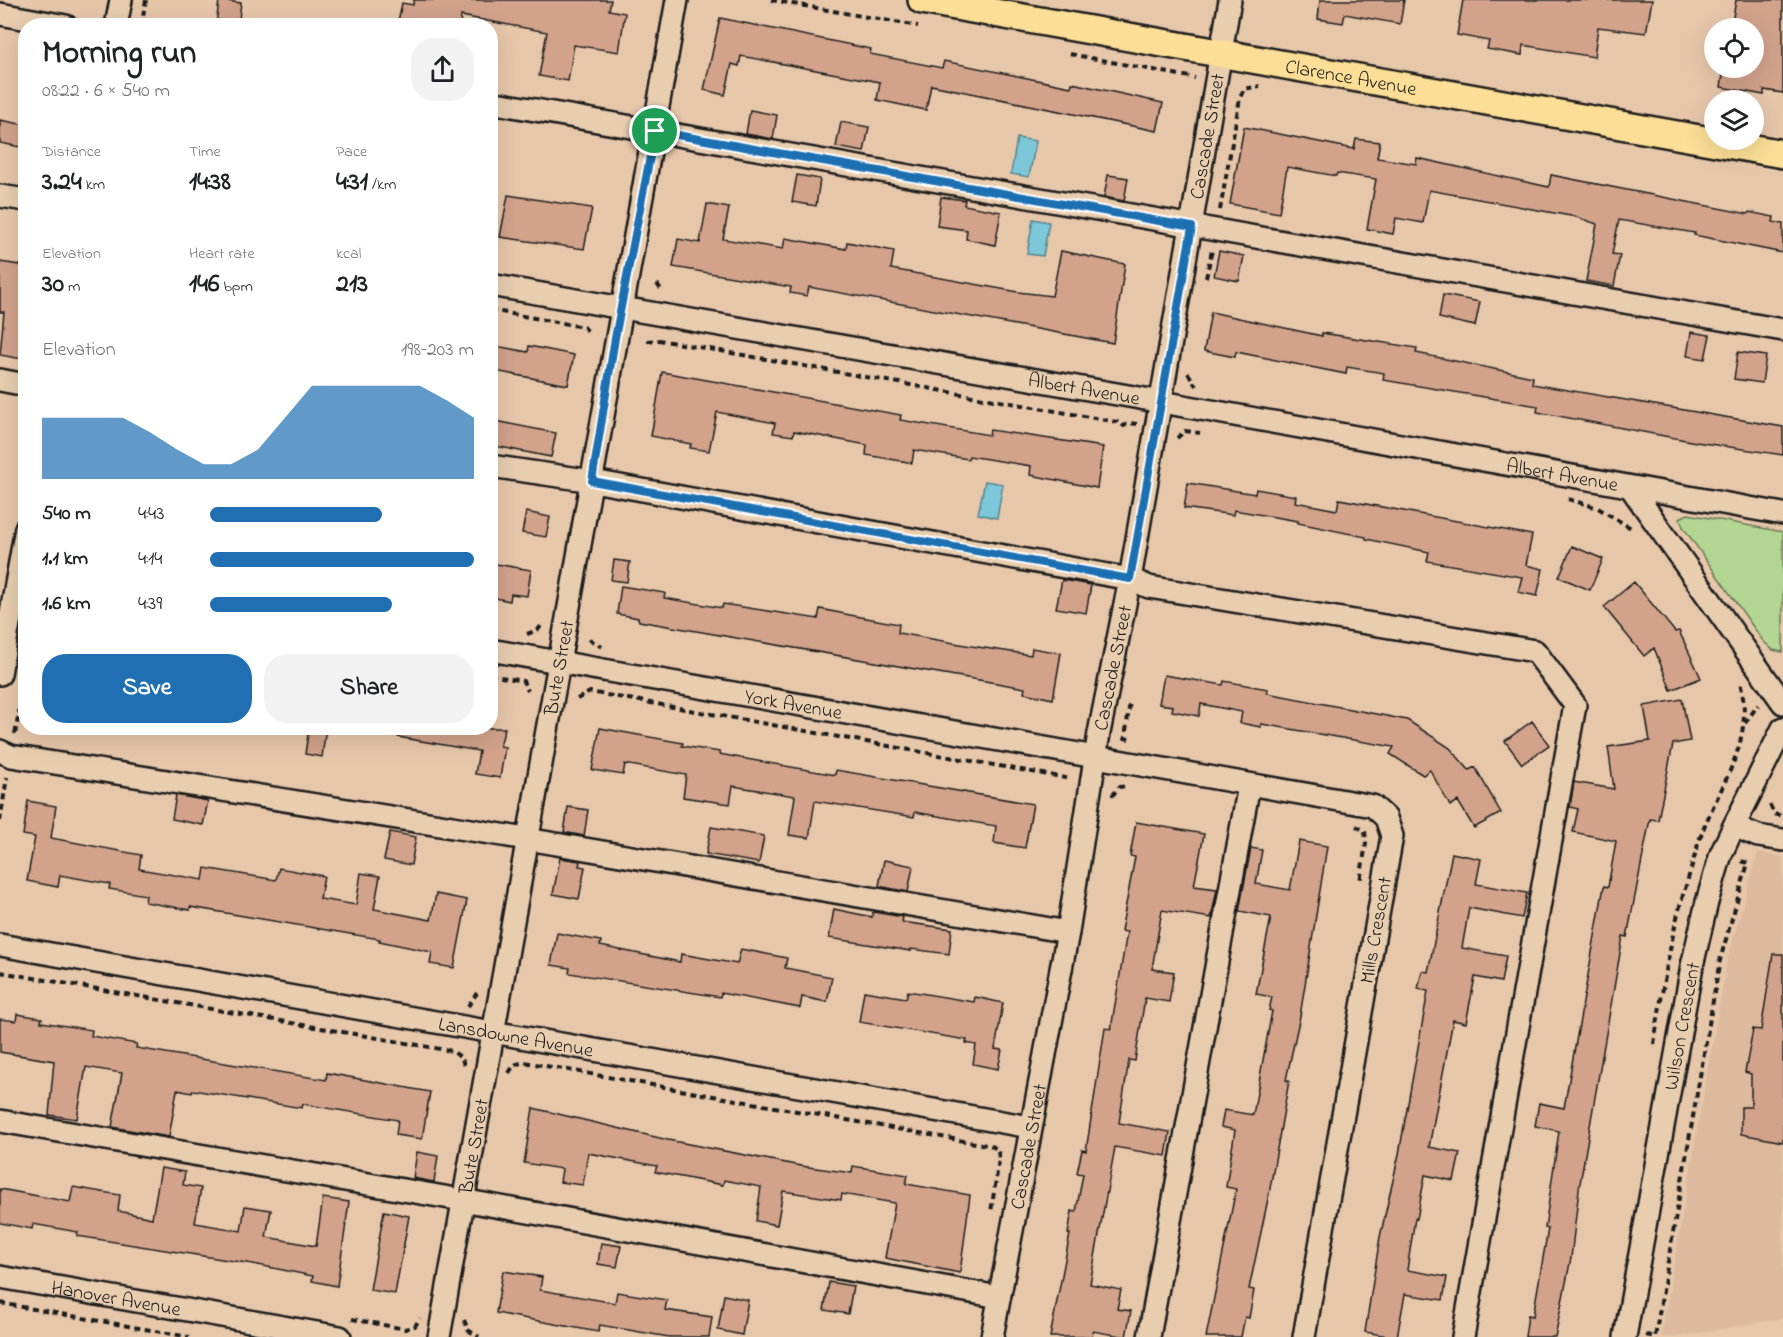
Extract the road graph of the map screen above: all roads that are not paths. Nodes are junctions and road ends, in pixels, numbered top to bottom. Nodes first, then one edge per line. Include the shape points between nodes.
1 (121, 0) edge
2 (677, 0) edge
3 (922, 0) edge
4 (1230, 0) edge
5 (0, 14) edge
6 (22, 18) edge
7 (118, 18) edge
8 (1222, 52) junction
9 (498, 103) edge
10 (655, 131) junction
11 (1783, 154) edge
12 (0, 196) edge
13 (18, 199) edge
14 (1192, 227) junction
15 (498, 286) edge
16 (621, 309) junction
17 (1783, 330) edge
18 (0, 380) edge
19 (18, 383) edge
20 (1162, 402) junction
21 (498, 467) edge
22 (592, 481) junction
23 (1631, 488) junction
24 (1783, 514) edge
25 (15, 565) edge
26 (1130, 579) junction
27 (498, 651) edge
28 (560, 663) junction
29 (0, 674) edge
30 (1783, 702) edge
31 (1783, 728) edge
32 (0, 750) edge
33 (1095, 758) junction
34 (1249, 785) junction
35 (1734, 826) junction
36 (527, 839) junction
37 (1783, 840) edge
38 (1068, 932) junction
39 (0, 945) edge
40 (494, 1031) junction
41 (0, 1121) edge
42 (1030, 1127) junction
43 (462, 1200) junction
44 (0, 1277) edge
45 (999, 1297) junction
46 (344, 1328) edge
47 (1625, 1335) edge
48 (439, 1337) edge
49 (992, 1337) edge
50 (1149, 1337) edge
51 (1304, 1337) edge
52 (1463, 1337) edge

1 - 7 street
2 - 10 street, Bute Street
3 - 8 main road, Clarence Avenue
4 - 8 street, Cascade Street
5 - 6 street
8 - 11 main road, Clarence Avenue
8 - 14 street, Cascade Street
9 - 10 street
10 - 14 street
10 - 16 street, Bute Street
12 - 13 street
14 - 17 street
14 - 20 street, Cascade Street
15 - 16 street, Albert Avenue
16 - 20 street, Albert Avenue
16 - 22 street, Bute Street
18 - 19 street
20 - 23 street, Albert Avenue
20 - 26 street, Cascade Street
21 - 22 street
22 - 26 street
22 - 28 street, Bute Street
23 - 24 street, Albert Avenue
23 - 30 street
25 - 29 street
26 - 33 street, Cascade Street
26 - 52 street via 1149,587 1535,651 1575,705
27 - 28 street, York Avenue
28 - 33 street, York Avenue
28 - 36 street, Bute Street
31 - 35 street, Wilson Crescent
32 - 36 street via 11,756
33 - 34 street, Mills Crescent
33 - 38 street, Cascade Street
34 - 50 street
34 - 51 street, Mills Crescent via 1373,806 1386,818 1392,836
35 - 37 street via 1758,836
35 - 47 street, Wilson Crescent via 1722,854 1692,966
36 - 38 street
36 - 40 street, Bute Street
38 - 42 street, Cascade Street
39 - 40 street, Lansdowne Avenue
40 - 42 street, Lansdowne Avenue
40 - 43 street, Bute Street
41 - 43 street
42 - 45 street, Cascade Street
43 - 45 street
43 - 48 street, Bute Street
44 - 46 street, Hanover Avenue
45 - 49 street, Cascade Street

